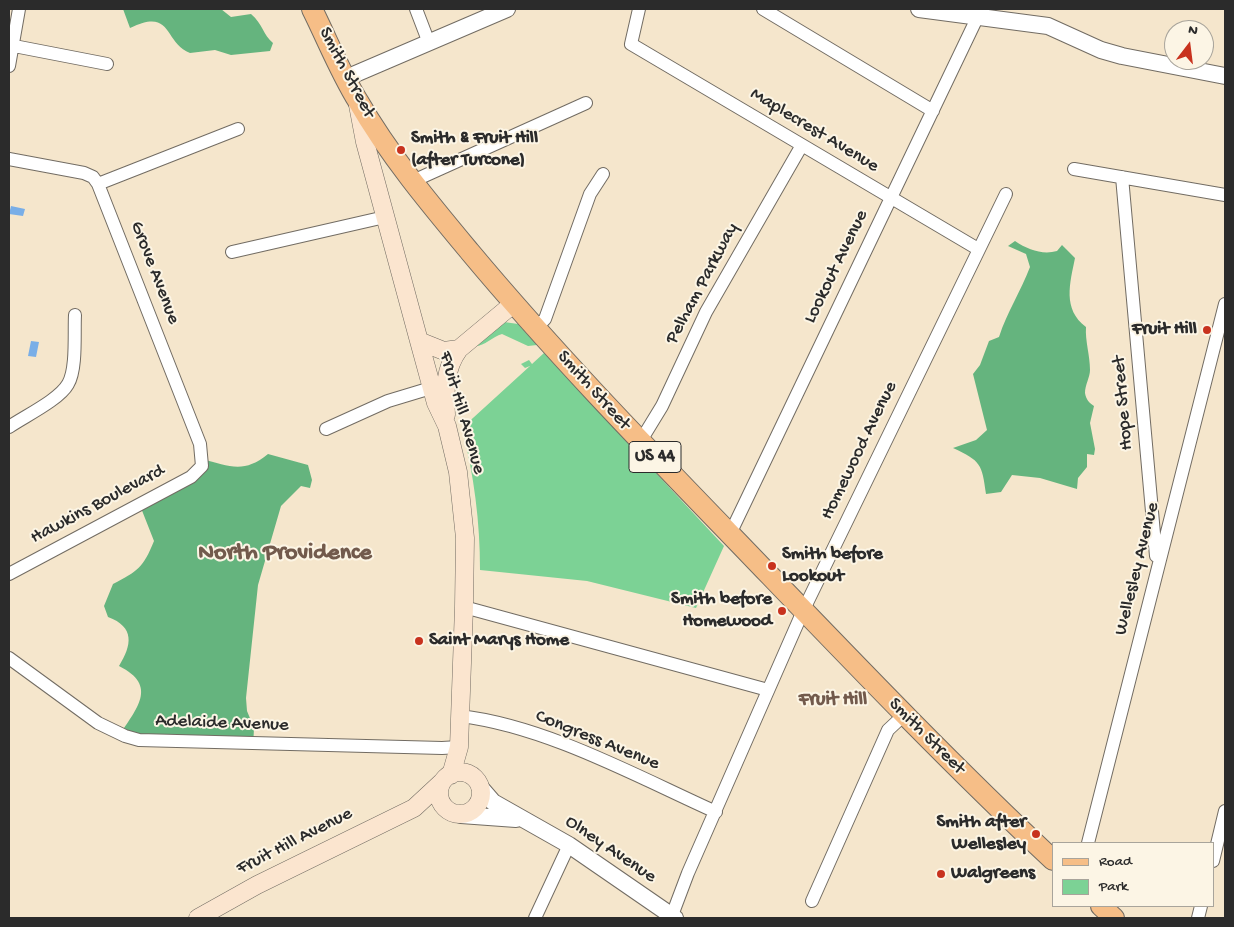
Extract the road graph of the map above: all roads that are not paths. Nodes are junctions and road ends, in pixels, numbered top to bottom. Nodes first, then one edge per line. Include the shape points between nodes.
1 (19, 9) edge
2 (312, 9) edge
3 (416, 9) edge
4 (507, 9) edge
5 (639, 9) edge
6 (763, 9) edge
7 (919, 9) edge
8 (978, 16) junction
9 (429, 42) junction
10 (11, 46) edge
11 (107, 64) dead end
12 (9, 66) edge
13 (1225, 76) edge
14 (346, 78) junction
15 (357, 100) junction
16 (586, 103) dead end
17 (933, 111) junction
18 (238, 129) dead end
19 (802, 145) junction
20 (9, 160) edge
21 (1074, 169) dead end
22 (603, 174) dead end
23 (1122, 177) junction
24 (413, 181) junction
25 (98, 184) junction
26 (1006, 194) dead end
27 (1225, 195) edge
28 (891, 198) junction
29 (385, 217) junction
30 (978, 249) junction
31 (232, 252) dead end
32 (514, 304) junction
33 (1225, 304) edge
34 (74, 315) dead end
35 (536, 328) junction
36 (418, 341) junction
37 (459, 349) junction
38 (432, 388) junction
39 (447, 426) junction
40 (9, 427) edge
41 (326, 428) dead end
42 (640, 442) junction
43 (202, 466) joint
44 (730, 534) junction
45 (1157, 566) junction
46 (9, 574) edge
47 (464, 607) junction
48 (803, 611) junction
49 (9, 658) edge
50 (768, 690) junction
51 (904, 715) junction
52 (460, 716) junction
53 (459, 747) junction
54 (461, 780) junction
55 (414, 808) junction
56 (1225, 811) edge
57 (454, 812) junction
58 (716, 812) junction
59 (521, 819) junction
60 (1088, 842) edge
61 (569, 845) junction
62 (1214, 857) edge
63 (1052, 859) edge
64 (812, 901) dead end
65 (1102, 907) edge
66 (198, 918) edge
67 (536, 918) edge
68 (673, 918) edge
69 (1114, 918) edge

1 - 10 street
2 - 14 main road, Smith Street / US 44
3 - 9 street
4 - 9 street
5 - 19 street, Maplecrest Avenue via 630,44
6 - 17 street
7 - 8 street
8 - 13 street via 1048,26 1122,56
8 - 17 street, Lookout Avenue
9 - 14 street
10 - 11 street
10 - 12 street
14 - 15 main road, Smith Street / US 44
15 - 24 main road, Smith Street / US 44
15 - 29 main road, Fruit Hill Avenue
16 - 24 street
17 - 28 street, Lookout Avenue
18 - 25 street
19 - 28 street, Maplecrest Avenue
19 - 42 street, Pelham Parkway via 706,312 662,406
20 - 25 street via 84,173
21 - 23 street
22 - 35 street via 590,194 545,319
23 - 27 street
23 - 45 street, Hope Street
24 - 32 main road, Smith Street / US 44
25 - 43 street, Grove Avenue via 200,444
26 - 30 street, Homewood Avenue
28 - 30 street, Maplecrest Avenue
28 - 44 street, Lookout Avenue
29 - 31 street
29 - 36 main road, Fruit Hill Avenue
30 - 48 street, Homewood Avenue
32 - 35 main road, Smith Street / US 44
32 - 37 main road
33 - 45 street, Wellesley Avenue
34 - 40 street via 71,379 54,397
35 - 42 main road, Smith Street / US 44
36 - 37 main road via 444,351
36 - 38 main road, Fruit Hill Avenue
37 - 39 main road via 450,364 446,381
38 - 39 main road, Fruit Hill Avenue
38 - 41 street via 388,401
39 - 47 main road, Fruit Hill Avenue via 462,500
42 - 44 main road, Smith Street / US 44
43 - 46 street, Hawkins Boulevard via 191,477
44 - 48 main road, Smith Street / US 44
45 - 60 street, Wellesley Avenue
47 - 50 street
47 - 52 main road, Fruit Hill Avenue
48 - 50 street, Homewood Avenue
48 - 51 main road, Smith Street / US 44
49 - 53 street, Adelaide Avenue via 98,723 139,740
50 - 58 street, Homewood Avenue
51 - 63 main road, Smith Street / US 44
51 - 64 street via 888,730
52 - 53 main road, Fruit Hill Avenue
52 - 58 street, Congress Avenue via 480,718 553,740
53 - 54 main road, Fruit Hill Avenue
54 - 55 main road, Fruit Hill Avenue
54 - 57 main road via 440,799
54 - 57 main road via 479,803 472,811
54 - 59 street, Olney Avenue
55 - 57 main road, Fruit Hill Avenue
55 - 66 main road, Fruit Hill Avenue via 257,885
56 - 62 street
57 - 59 street, Olney Avenue
58 - 68 street, Homewood Avenue via 688,873
59 - 61 street, Olney Avenue
61 - 67 street
61 - 68 street, Olney Avenue
65 - 69 main road

